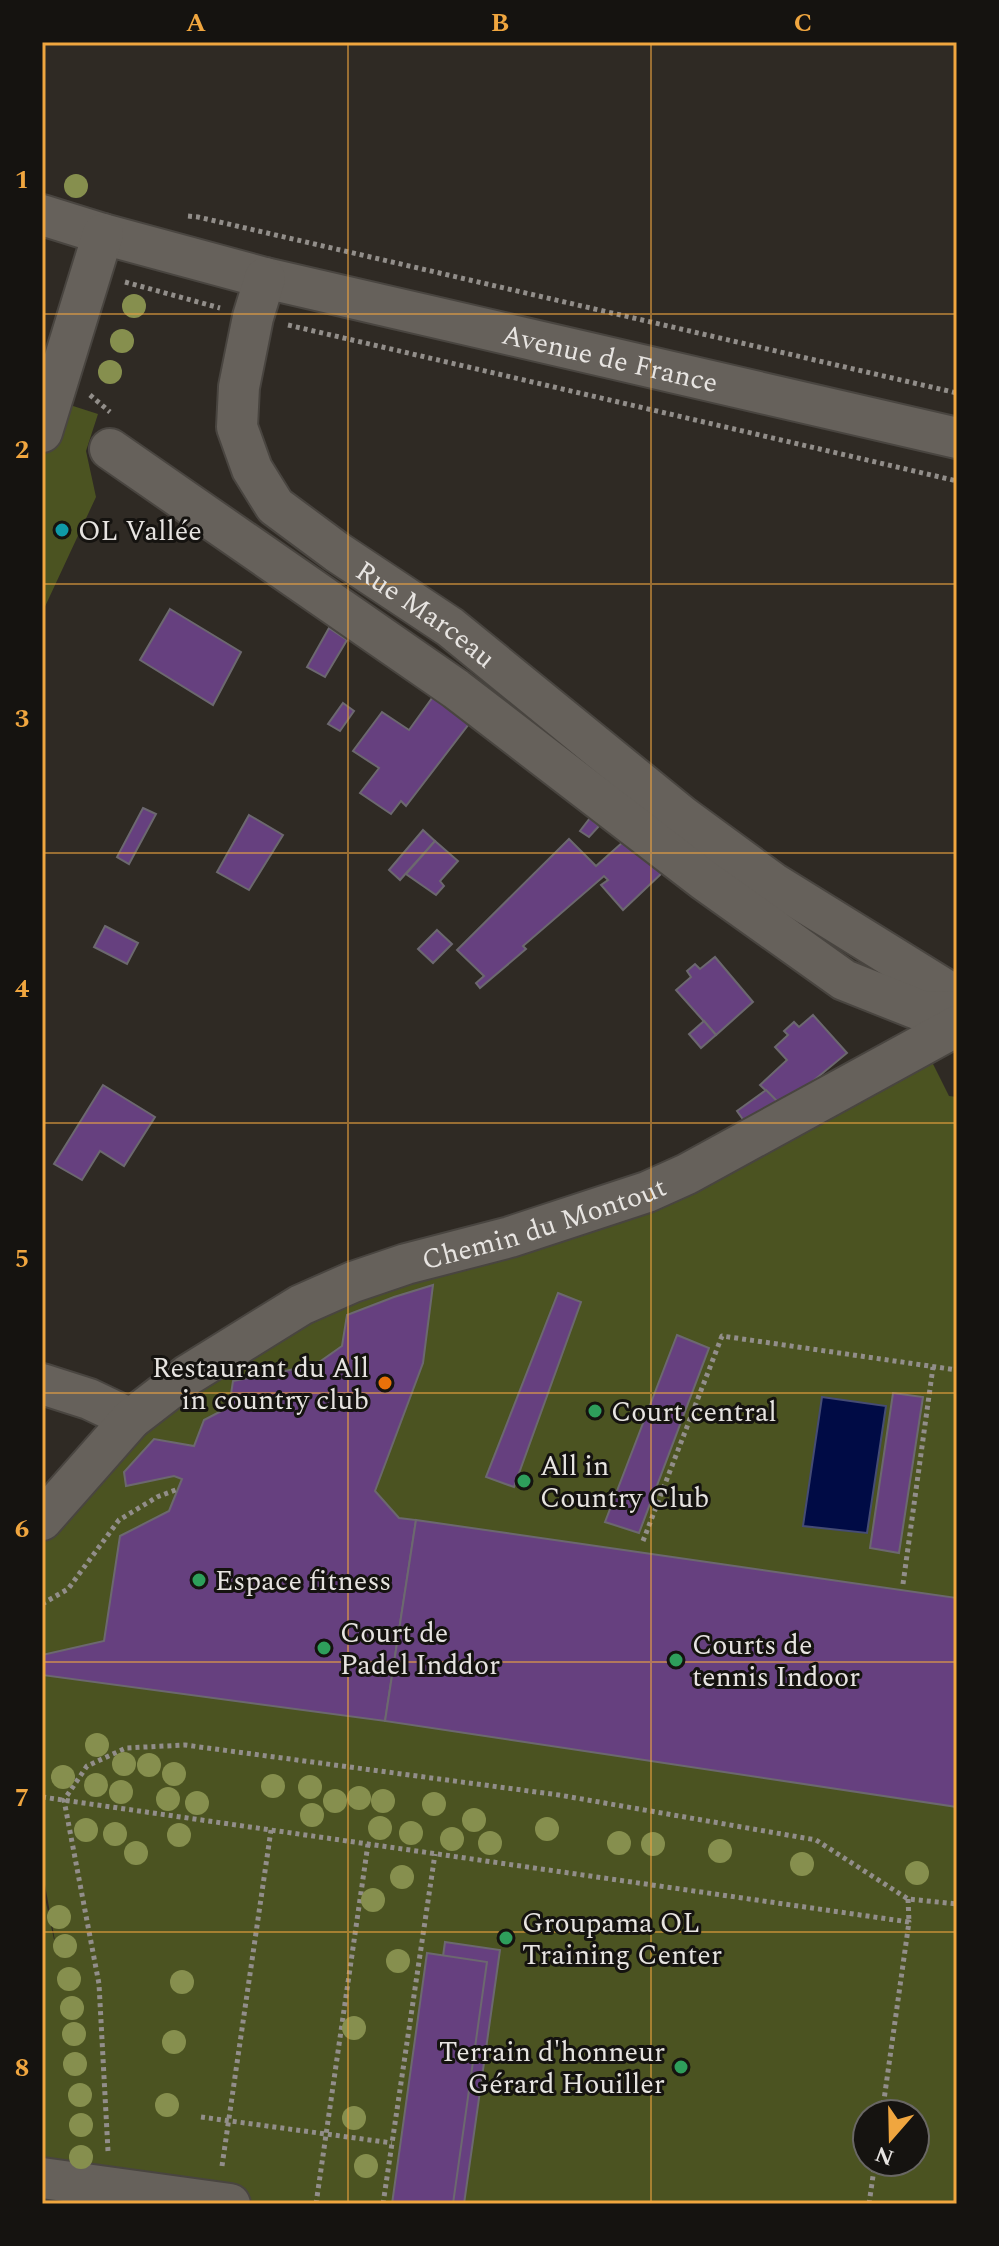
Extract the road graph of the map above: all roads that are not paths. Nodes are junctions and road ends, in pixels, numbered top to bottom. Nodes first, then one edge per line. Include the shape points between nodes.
1 (42, 215) edge
2 (103, 234) junction
3 (265, 278) junction
4 (43, 426) edge
5 (957, 438) edge
6 (110, 449) dead end
7 (957, 997) edge
8 (957, 1012) edge
9 (957, 1026) edge
10 (42, 1384) edge
11 (131, 1419) junction
12 (42, 1520) edge
13 (42, 2178) edge
14 (224, 2203) edge

1 - 2 street
2 - 3 street
2 - 4 street
3 - 5 street, Avenue de France
3 - 7 street, Rue Marceau via 239,387 237,427 252,469 275,506 450,627 683,817 773,883
6 - 8 street, Rue Marceau via 456,689 844,980 922,1011
9 - 11 street, Chemin du Montout via 647,1192 406,1264 301,1305 188,1375
10 - 11 street
11 - 12 street, Chemin du Montout
13 - 14 street

